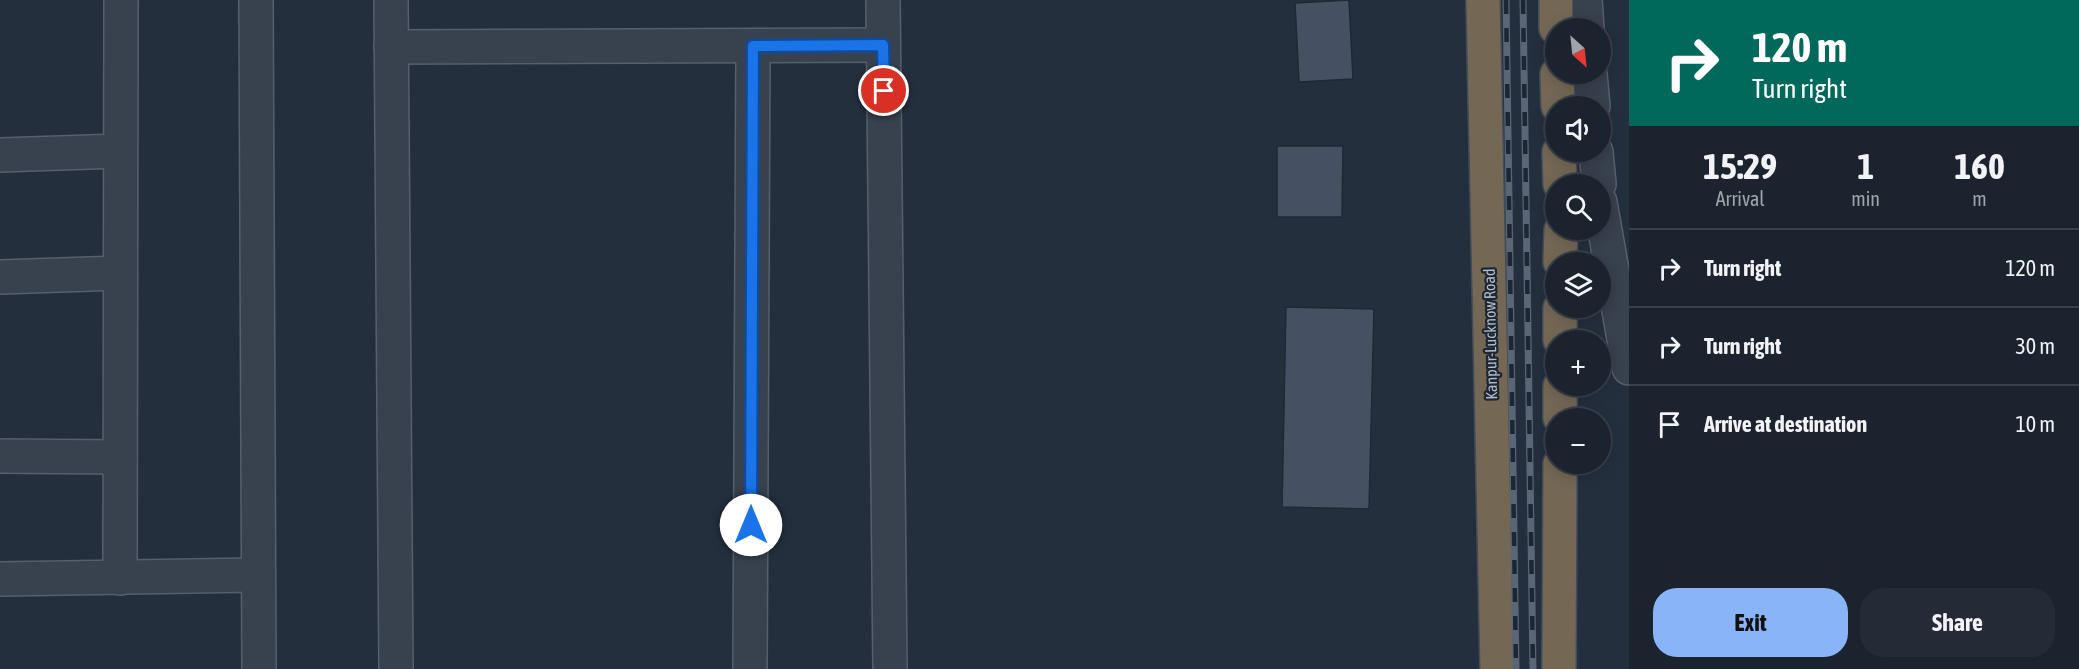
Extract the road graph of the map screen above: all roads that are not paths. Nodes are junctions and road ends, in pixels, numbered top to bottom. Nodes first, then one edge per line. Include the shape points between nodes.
1 (120, 0) edge
2 (391, 0) edge
3 (883, 0) edge
4 (1483, 0) edge
5 (1556, 0) edge
6 (1585, 0) edge
7 (254, 1) edge
8 (1556, 18) edge
9 (1586, 18) edge
10 (883, 45) junction
11 (753, 46) junction
12 (391, 47) junction
13 (120, 151) junction
14 (0, 155) edge
15 (1607, 240) edge
16 (120, 273) junction
17 (0, 277) edge
18 (1629, 368) edge
19 (0, 456) edge
20 (120, 457) junction
21 (1560, 474) edge
22 (258, 575) junction
23 (120, 578) junction
24 (0, 579) edge
25 (259, 669) edge
26 (396, 669) edge
27 (750, 669) edge
28 (890, 669) edge
29 (1497, 669) edge
30 (1559, 669) edge

1 - 13 street
2 - 12 street
3 - 10 street
4 - 29 highway, Kanpur-Lucknow Road
5 - 8 highway
6 - 9 street
7 - 22 street
10 - 11 street
10 - 28 street
11 - 12 street
11 - 27 street
12 - 26 street
13 - 14 street
13 - 16 street
15 - 18 street
16 - 17 street
16 - 20 street
19 - 20 street
20 - 23 street
21 - 30 highway
22 - 23 street
22 - 25 street
23 - 24 street

